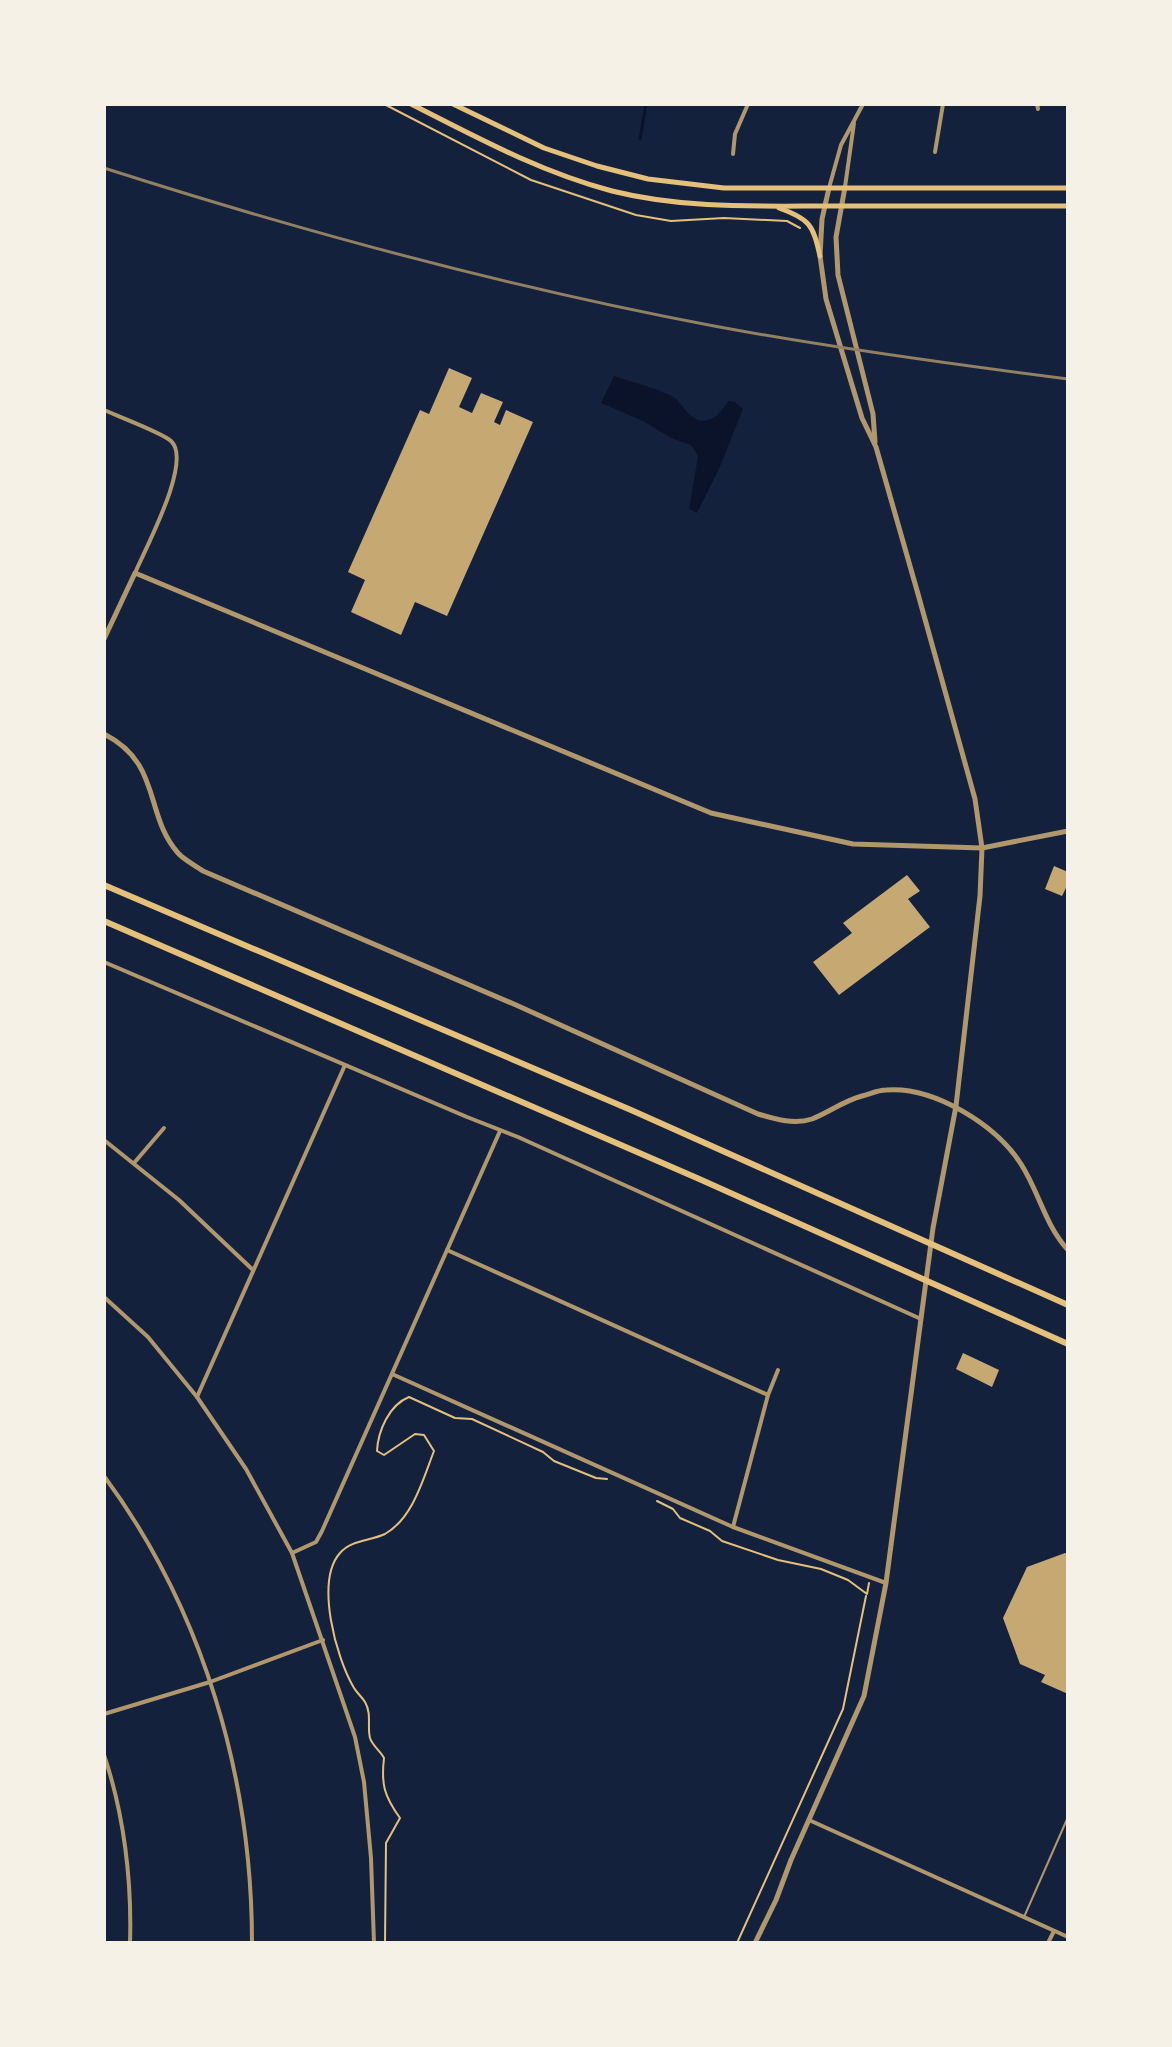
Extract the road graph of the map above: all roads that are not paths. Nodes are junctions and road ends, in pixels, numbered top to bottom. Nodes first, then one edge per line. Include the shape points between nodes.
1 (411, 104) edge
2 (453, 104) edge
3 (748, 104) edge
4 (863, 104) edge
5 (943, 104) edge
6 (465, 106) edge
7 (854, 120) junction
8 (935, 152) dead end
9 (733, 154) dead end
10 (845, 187) junction
11 (829, 188) junction
12 (1068, 188) edge
13 (825, 206) junction
14 (841, 206) junction
15 (1068, 206) edge
16 (774, 207) junction
17 (820, 256) junction
18 (104, 410) edge
19 (876, 447) junction
20 (135, 573) junction
21 (104, 639) edge
22 (104, 734) edge
23 (1068, 831) edge
24 (982, 848) junction
25 (104, 885) edge
26 (104, 921) edge
27 (104, 962) edge
28 (345, 1065) junction
29 (956, 1106) junction
30 (164, 1128) dead end
31 (500, 1131) junction
32 (104, 1140) edge
33 (134, 1163) junction
34 (931, 1245) junction
35 (447, 1250) junction
36 (1068, 1250) edge
37 (254, 1271) junction
38 (926, 1282) junction
39 (104, 1297) edge
40 (1068, 1305) edge
41 (921, 1319) junction
42 (1068, 1344) edge
43 (778, 1370) dead end
44 (392, 1374) junction
45 (768, 1395) junction
46 (197, 1397) junction
47 (104, 1476) edge
48 (733, 1527) junction
49 (292, 1553) junction
50 (886, 1583) junction
51 (323, 1640) junction
52 (210, 1682) junction
53 (104, 1714) edge
54 (104, 1755) edge
55 (1068, 1817) edge
56 (809, 1820) junction
57 (1023, 1918) junction
58 (1054, 1931) junction
59 (1068, 1937) edge
60 (130, 1943) edge
61 (252, 1943) edge
62 (374, 1943) edge
63 (755, 1943) edge
64 (1048, 1943) edge

1 - 16 main road via 529,163 611,190 678,203
2 - 6 main road
3 - 9 street
4 - 7 street
5 - 8 street
6 - 11 main road via 544,148 648,179 724,188
7 - 10 street
7 - 11 street
10 - 11 main road
10 - 12 main road
10 - 14 street
11 - 13 street
13 - 14 main road
13 - 16 main road
13 - 17 street
14 - 15 main road
14 - 19 street via 838,275 873,414
16 - 17 main road via 809,223
17 - 19 street via 826,299
18 - 20 street via 172,441 178,455 176,477
19 - 24 street via 975,799
20 - 21 street
20 - 24 street via 711,813 853,844
22 - 29 street via 131,755 148,779 163,831 179,855 203,871 758,1114 786,1122 811,1119 845,1100 885,1090
23 - 24 street
24 - 29 street
25 - 34 main road via 631,1110
26 - 38 main road
27 - 28 street
28 - 31 street
28 - 37 street
29 - 34 street
29 - 36 street via 1008,1145
30 - 33 street
31 - 35 street
31 - 41 street
32 - 33 street
33 - 37 street
34 - 38 street
34 - 40 main road
35 - 44 street
35 - 45 street
37 - 46 street
38 - 41 street
38 - 42 main road
39 - 46 street via 148,1337
41 - 50 street
43 - 45 street
44 - 48 street
44 - 49 street via 316,1542
45 - 48 street
46 - 49 street via 246,1469
47 - 52 street via 176,1594
48 - 50 street
49 - 51 street
50 - 56 street via 864,1696
51 - 52 street
51 - 62 street via 364,1782
52 - 53 street
52 - 61 street via 238,1790 252,1898
54 - 60 street via 126,1860
55 - 57 lane
56 - 57 street
56 - 63 street
57 - 58 street
58 - 59 street
58 - 64 street

